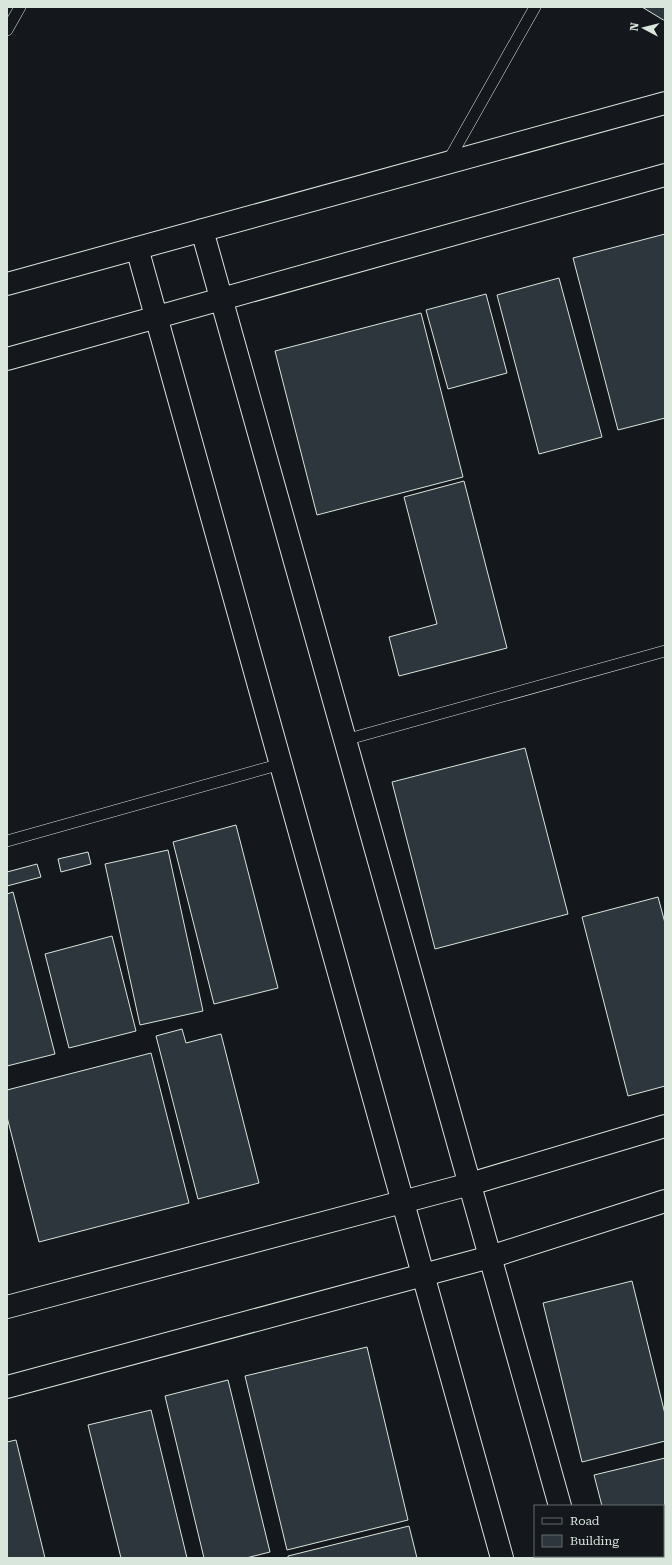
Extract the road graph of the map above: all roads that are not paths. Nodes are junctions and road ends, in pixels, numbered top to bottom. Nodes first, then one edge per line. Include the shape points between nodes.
1 (20, 7) edge
2 (535, 7) edge
3 (7, 30) edge
4 (665, 103) edge
5 (446, 163) junction
6 (665, 175) edge
7 (202, 230) junction
8 (136, 248) junction
9 (7, 284) edge
10 (222, 299) junction
11 (156, 317) junction
12 (7, 359) edge
13 (665, 651) edge
14 (345, 740) junction
15 (281, 764) junction
16 (7, 841) edge
17 (665, 1126) edge
18 (470, 1184) junction
19 (665, 1201) edge
20 (403, 1203) junction
21 (490, 1257) junction
22 (423, 1274) junction
23 (7, 1307) edge
24 (7, 1387) edge
25 (560, 1505) edge
26 (502, 1558) edge

1 - 3 lane
2 - 5 lane
4 - 5 street
5 - 7 street
6 - 10 street
7 - 8 street
7 - 10 street
8 - 9 street
8 - 11 street
10 - 11 street
10 - 14 street
11 - 12 street
11 - 15 street
13 - 14 lane
14 - 18 street
15 - 16 lane
15 - 20 street
17 - 18 street
18 - 20 street
18 - 21 street
19 - 21 street
20 - 22 street
20 - 23 street
21 - 22 street
21 - 25 street
22 - 24 street
22 - 26 street

